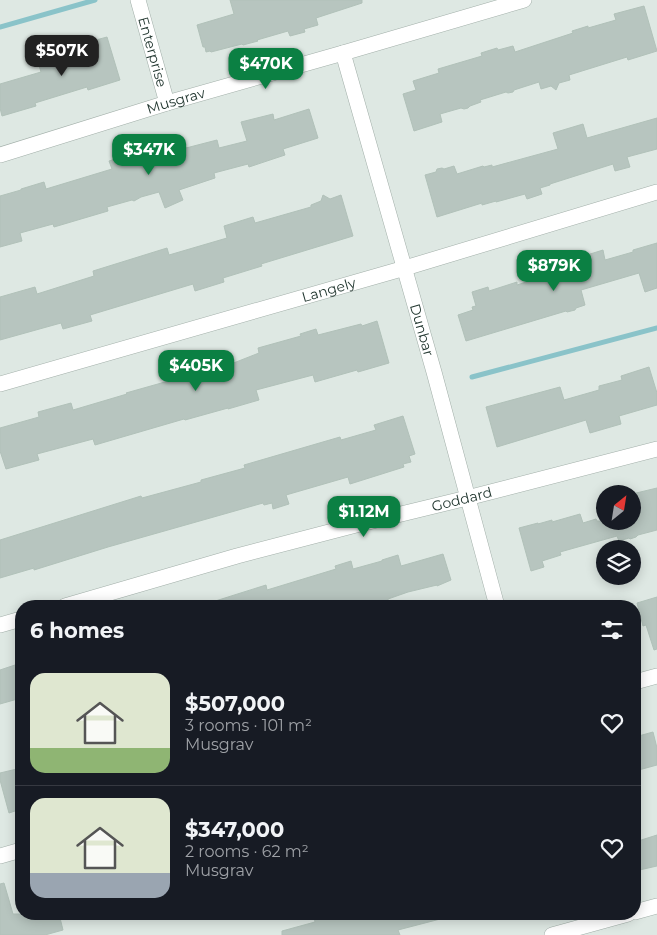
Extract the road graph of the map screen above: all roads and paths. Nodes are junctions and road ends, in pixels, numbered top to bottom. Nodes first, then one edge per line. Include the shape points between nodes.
1 (138, 0) edge
2 (524, 0) edge
3 (343, 53) junction
4 (168, 103) junction
5 (0, 155) edge
6 (657, 192) edge
7 (405, 268) junction
8 (0, 384) edge
9 (657, 449) edge
10 (467, 498) junction
11 (86, 600) edge
12 (494, 600) edge
13 (15, 621) edge
14 (0, 625) edge
15 (657, 676) edge
16 (641, 680) edge
17 (15, 852) edge
18 (0, 856) edge
19 (657, 906) edge
20 (641, 910) edge
21 (582, 920) edge
22 (552, 935) edge

1 - 4 street, Enterprise
2 - 3 street, Musgrav
3 - 4 street, Musgrav
3 - 7 street, Dunbar
4 - 5 street, Musgrav
6 - 7 street, Langely
7 - 8 street, Langely
7 - 10 street, Dunbar
9 - 10 street, Goddard
10 - 11 street, Goddard via 236,556
10 - 12 street, Dunbar
13 - 14 street
15 - 16 street
17 - 18 street
19 - 20 street
21 - 22 street

